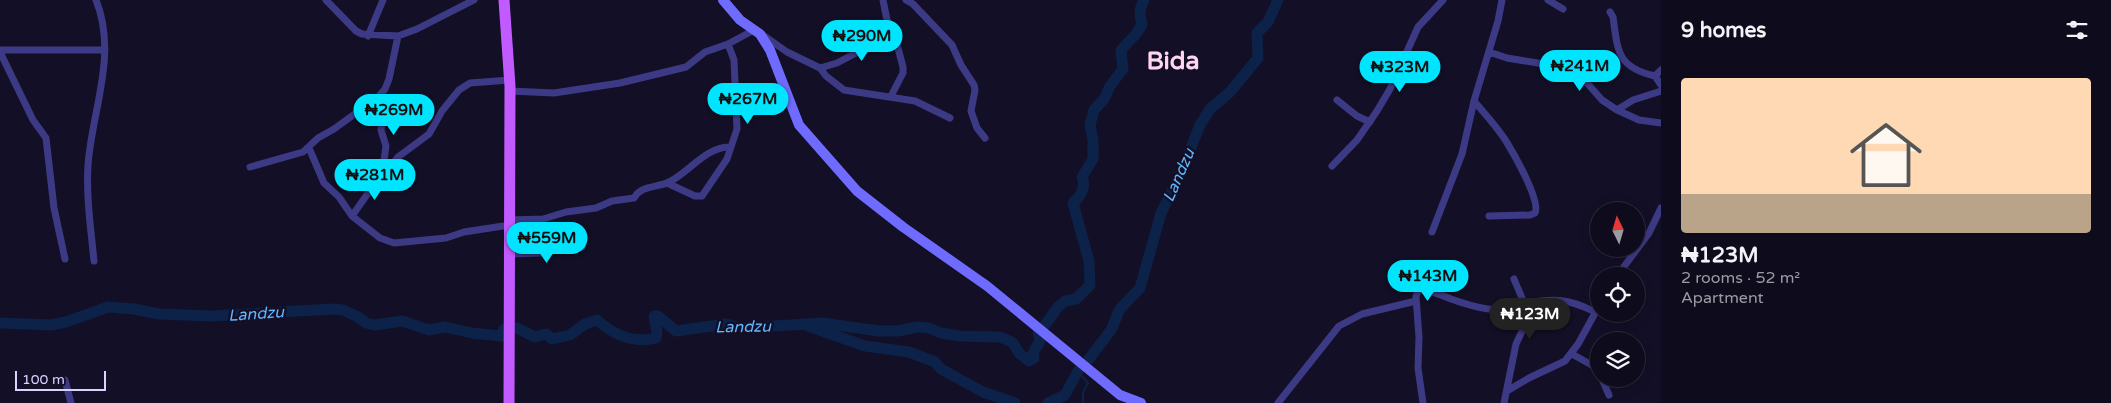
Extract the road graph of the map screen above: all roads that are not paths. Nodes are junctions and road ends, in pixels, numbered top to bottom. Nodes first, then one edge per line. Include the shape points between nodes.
1 (96, 0) edge
2 (326, 0) edge
3 (383, 0) edge
4 (474, 0) edge
5 (504, 0) edge
6 (723, 0) edge
7 (883, 0) edge
8 (906, 0) edge
9 (1444, 0) edge
10 (1502, 0) edge
11 (1548, 0) edge
12 (915, 2) edge
13 (1563, 9) dead end
14 (1610, 12) dead end
15 (757, 32) junction
16 (894, 33) junction
17 (368, 36) junction
18 (398, 36) junction
19 (728, 44) junction
20 (105, 50) junction
21 (0, 51) edge
22 (1489, 52) junction
23 (820, 68) junction
24 (1658, 73) edge
25 (1661, 84) edge
26 (510, 86) junction
27 (1661, 91) edge
28 (891, 96) junction
29 (378, 97) junction
30 (1337, 100) dead end
31 (1474, 101) junction
32 (1618, 110) junction
33 (950, 118) dead end
34 (1370, 122) junction
35 (1661, 123) edge
36 (985, 138) dead end
37 (730, 147) junction
38 (309, 148) junction
39 (1332, 166) dead end
40 (250, 167) dead end
41 (382, 175) junction
42 (667, 183) junction
43 (1661, 208) edge
44 (352, 216) junction
45 (1489, 216) dead end
46 (510, 223) junction
47 (1432, 232) dead end
48 (582, 247) dead end
49 (510, 254) junction
50 (65, 259) dead end
51 (94, 261) dead end
52 (1624, 267) edge
53 (1514, 279) dead end
54 (1416, 301) junction
55 (1523, 306) junction
56 (1590, 307) edge
57 (1590, 322) edge
58 (1572, 354) junction
59 (1590, 364) edge
60 (65, 380) dead end
61 (1606, 387) edge
62 (1507, 392) junction
63 (1609, 395) dead end
64 (72, 403) edge
65 (509, 403) edge
66 (1141, 403) edge
67 (1278, 403) edge
68 (1423, 403) edge
69 (1504, 403) edge

1 - 20 street
2 - 17 street via 356,31
3 - 17 street
4 - 18 street
5 - 26 main road
6 - 15 street via 740,20
7 - 16 street via 887,20
8 - 12 street
9 - 34 street via 1418,27 1390,89
10 - 22 street
11 - 13 street
12 - 36 street via 952,45 974,86 971,111
14 - 24 street via 1621,58 1639,72
15 - 19 street
15 - 23 street
15 - 66 street via 770,50 799,125 858,191 987,286 1120,395
16 - 23 street via 837,63
16 - 28 street via 903,72
17 - 18 street
18 - 29 street via 389,79
19 - 26 street via 705,52 686,67 620,83 554,93
19 - 37 street via 734,60 737,120 736,134
20 - 21 street
20 - 51 street via 88,165
21 - 50 street via 33,120 46,138 54,208
22 - 31 street
22 - 32 street via 1562,67 1587,83 1602,100
23 - 28 street via 844,90
24 - 25 street
26 - 41 street via 468,84 452,98 429,134 398,157
26 - 46 main road
27 - 32 street via 1633,100
28 - 33 street via 914,100
29 - 38 street via 318,138
29 - 41 street via 382,121 380,130 386,146
30 - 34 street
31 - 45 street via 1507,142 1537,208 1533,215
31 - 47 street via 1462,154
32 - 35 street via 1639,120
34 - 39 street
37 - 42 street via 718,149
37 - 42 street via 727,159 702,196
38 - 40 street
38 - 44 street via 324,183
41 - 44 street
42 - 46 street via 639,190 634,198 612,201 596,208
43 - 52 street via 1649,233
44 - 46 street via 380,238 394,243 446,238
46 - 49 main road
48 - 49 street
49 - 65 main road
53 - 55 street
54 - 55 street via 1416,292 1420,290 1499,312
54 - 67 street via 1362,314 1339,326
54 - 68 street via 1418,368
55 - 56 street via 1542,300 1566,300
55 - 62 street via 1525,325 1516,344
57 - 58 street
58 - 59 street
58 - 62 street via 1556,367
60 - 64 street
61 - 63 street
62 - 69 street

